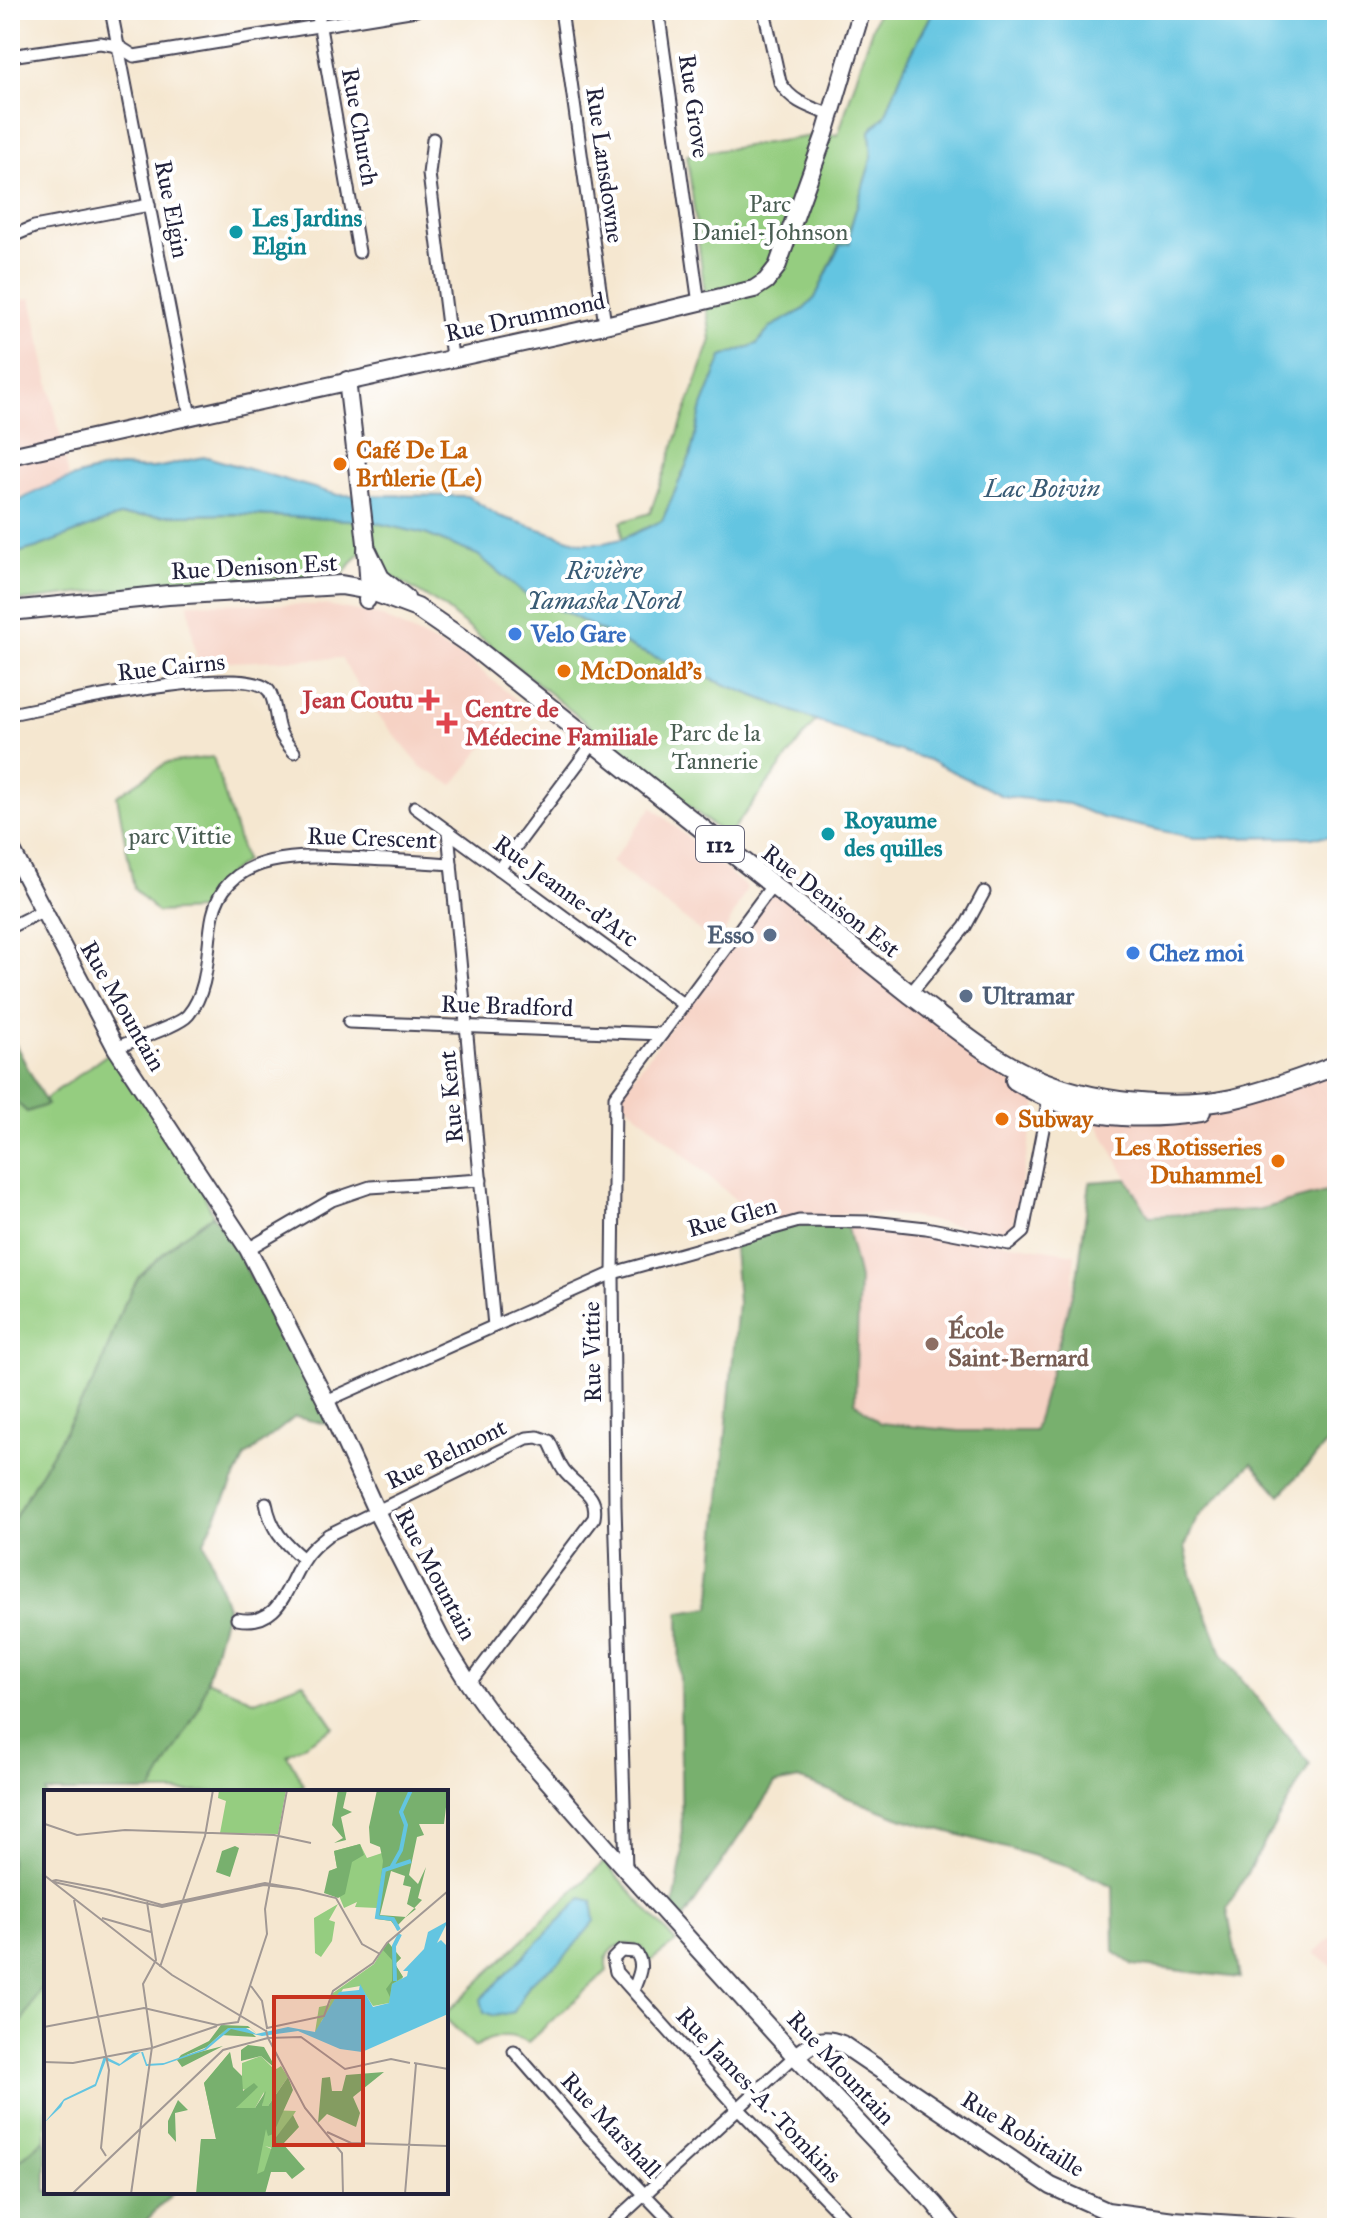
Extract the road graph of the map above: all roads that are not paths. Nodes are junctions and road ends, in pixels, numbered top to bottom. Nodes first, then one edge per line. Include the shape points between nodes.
1 (111, 10) edge
2 (317, 10) edge
3 (416, 10) edge
4 (561, 10) edge
5 (658, 10) edge
6 (764, 10) edge
7 (862, 10) edge
8 (319, 26) junction
9 (118, 46) junction
10 (10, 56) edge
11 (831, 115) junction
12 (433, 139) dead end
13 (149, 205) junction
14 (10, 237) edge
15 (359, 252) dead end
16 (699, 304) junction
17 (605, 325) junction
18 (452, 357) junction
19 (347, 380) junction
20 (190, 416) junction
21 (10, 456) edge
22 (367, 547) junction
23 (341, 585) junction
24 (287, 589) junction
25 (368, 595) junction
26 (417, 608) junction
27 (10, 611) edge
28 (463, 640) junction
29 (10, 714) edge
30 (594, 742) junction
31 (294, 752) dead end
32 (415, 807) dead end
33 (448, 831) junction
34 (10, 847) edge
35 (451, 864) junction
36 (499, 869) junction
37 (772, 886) junction
38 (984, 892) dead end
39 (42, 911) junction
40 (10, 927) edge
41 (910, 994) junction
42 (684, 1005) junction
43 (349, 1022) dead end
44 (466, 1026) junction
45 (662, 1034) junction
46 (116, 1048) junction
47 (1337, 1065) edge
48 (1050, 1092) junction
49 (481, 1180) junction
50 (248, 1249) junction
51 (613, 1273) junction
52 (494, 1326) junction
53 (326, 1401) junction
54 (266, 1503) dead end
55 (377, 1513) junction
56 (303, 1559) junction
57 (237, 1619) dead end
58 (469, 1684) junction
59 (626, 1870) junction
60 (633, 1991) dead end
61 (514, 2051) dead end
62 (795, 2056) junction
63 (738, 2108) junction
64 (645, 2194) junction
65 (1107, 2211) junction
66 (608, 2228) edge
67 (677, 2228) edge
68 (854, 2228) edge
69 (954, 2228) edge
70 (1106, 2228) edge
71 (1296, 2228) edge

1 - 9 street, Rue Elgin
2 - 8 street, Rue Church
3 - 8 street
4 - 17 street, Rue Lansdowne
5 - 16 street, Rue Grove
6 - 11 street via 785,91
7 - 11 street, Rue Drummond
8 - 9 street via 134,56
8 - 15 street, Rue Church
9 - 10 street via 100,43
9 - 13 street, Rue Elgin
11 - 16 street, Rue Drummond via 777,267 754,289
12 - 18 street via 429,174
13 - 14 street via 34,227
13 - 20 street, Rue Elgin
16 - 17 street, Rue Drummond
17 - 18 street, Rue Drummond
18 - 19 street, Rue Drummond
19 - 20 street, Rue Drummond
19 - 22 street
20 - 21 street, Rue Drummond
22 - 23 main road
22 - 25 street
22 - 26 main road via 380,578
23 - 24 main road, Rue Denison Est / 112
23 - 25 main road, Rue Denison Est / 112
24 - 25 main road
24 - 27 main road, Rue Denison Est / 112
25 - 26 main road, Rue Denison Est / 112
25 - 28 main road
26 - 28 main road, Rue Denison Est / 112
28 - 30 main road, Rue Denison Est / 112
29 - 31 street, Rue Cairns via 170,684 258,683 269,691 280,735
30 - 36 street
30 - 37 main road, Rue Denison Est / 112
32 - 33 street
33 - 35 street
33 - 36 street, Rue Jeanne-d'Arc
34 - 39 street, Rue Mountain
35 - 44 street, Rue Kent
35 - 46 street, Rue Crescent via 306,855 253,868 221,894 206,973 187,1017
36 - 42 street, Rue Jeanne-d'Arc
37 - 41 main road, Rue Denison Est / 112
37 - 42 street, Rue Vittie
38 - 41 street via 965,927
39 - 40 street
39 - 46 street, Rue Mountain
41 - 48 main road, Rue Denison Est / 112 via 1016,1080
42 - 45 street, Rue Vittie
43 - 44 street, Rue Bradford
44 - 45 street, Rue Bradford
44 - 49 street, Rue Kent
45 - 51 street, Rue Vittie via 615,1097
46 - 50 street, Rue Mountain
47 - 48 main road, Rue Denison Est via 1202,1112 1168,1117 1094,1113
48 - 51 street, Rue Glen via 1023,1232 1009,1244 872,1222 799,1221
49 - 50 street via 370,1187 332,1200
49 - 52 street, Rue Kent
50 - 53 street, Rue Mountain
51 - 52 street, Rue Glen
51 - 59 street, Rue Vittie
52 - 53 street, Rue Glen
53 - 55 street, Rue Mountain
54 - 56 street via 273,1528
55 - 56 street via 328,1535
55 - 58 street, Rue Mountain
55 - 58 street, Rue Belmont via 538,1437 549,1441 564,1471 591,1495 594,1518
56 - 57 street via 275,1610 253,1621
58 - 59 street, Rue Mountain
59 - 62 street, Rue Mountain
60 - 63 street, Rue James-A.-Tomkins
61 - 64 street, Rue Marshall
62 - 63 street
62 - 65 street, Rue Robitaille via 816,2041 842,2044 1051,2186
62 - 69 street, Rue Mountain
63 - 64 street
63 - 68 street, Rue James-A.-Tomkins
64 - 66 street
64 - 67 street, Rue Marshall
65 - 70 street
65 - 71 street, Rue Robitaille

